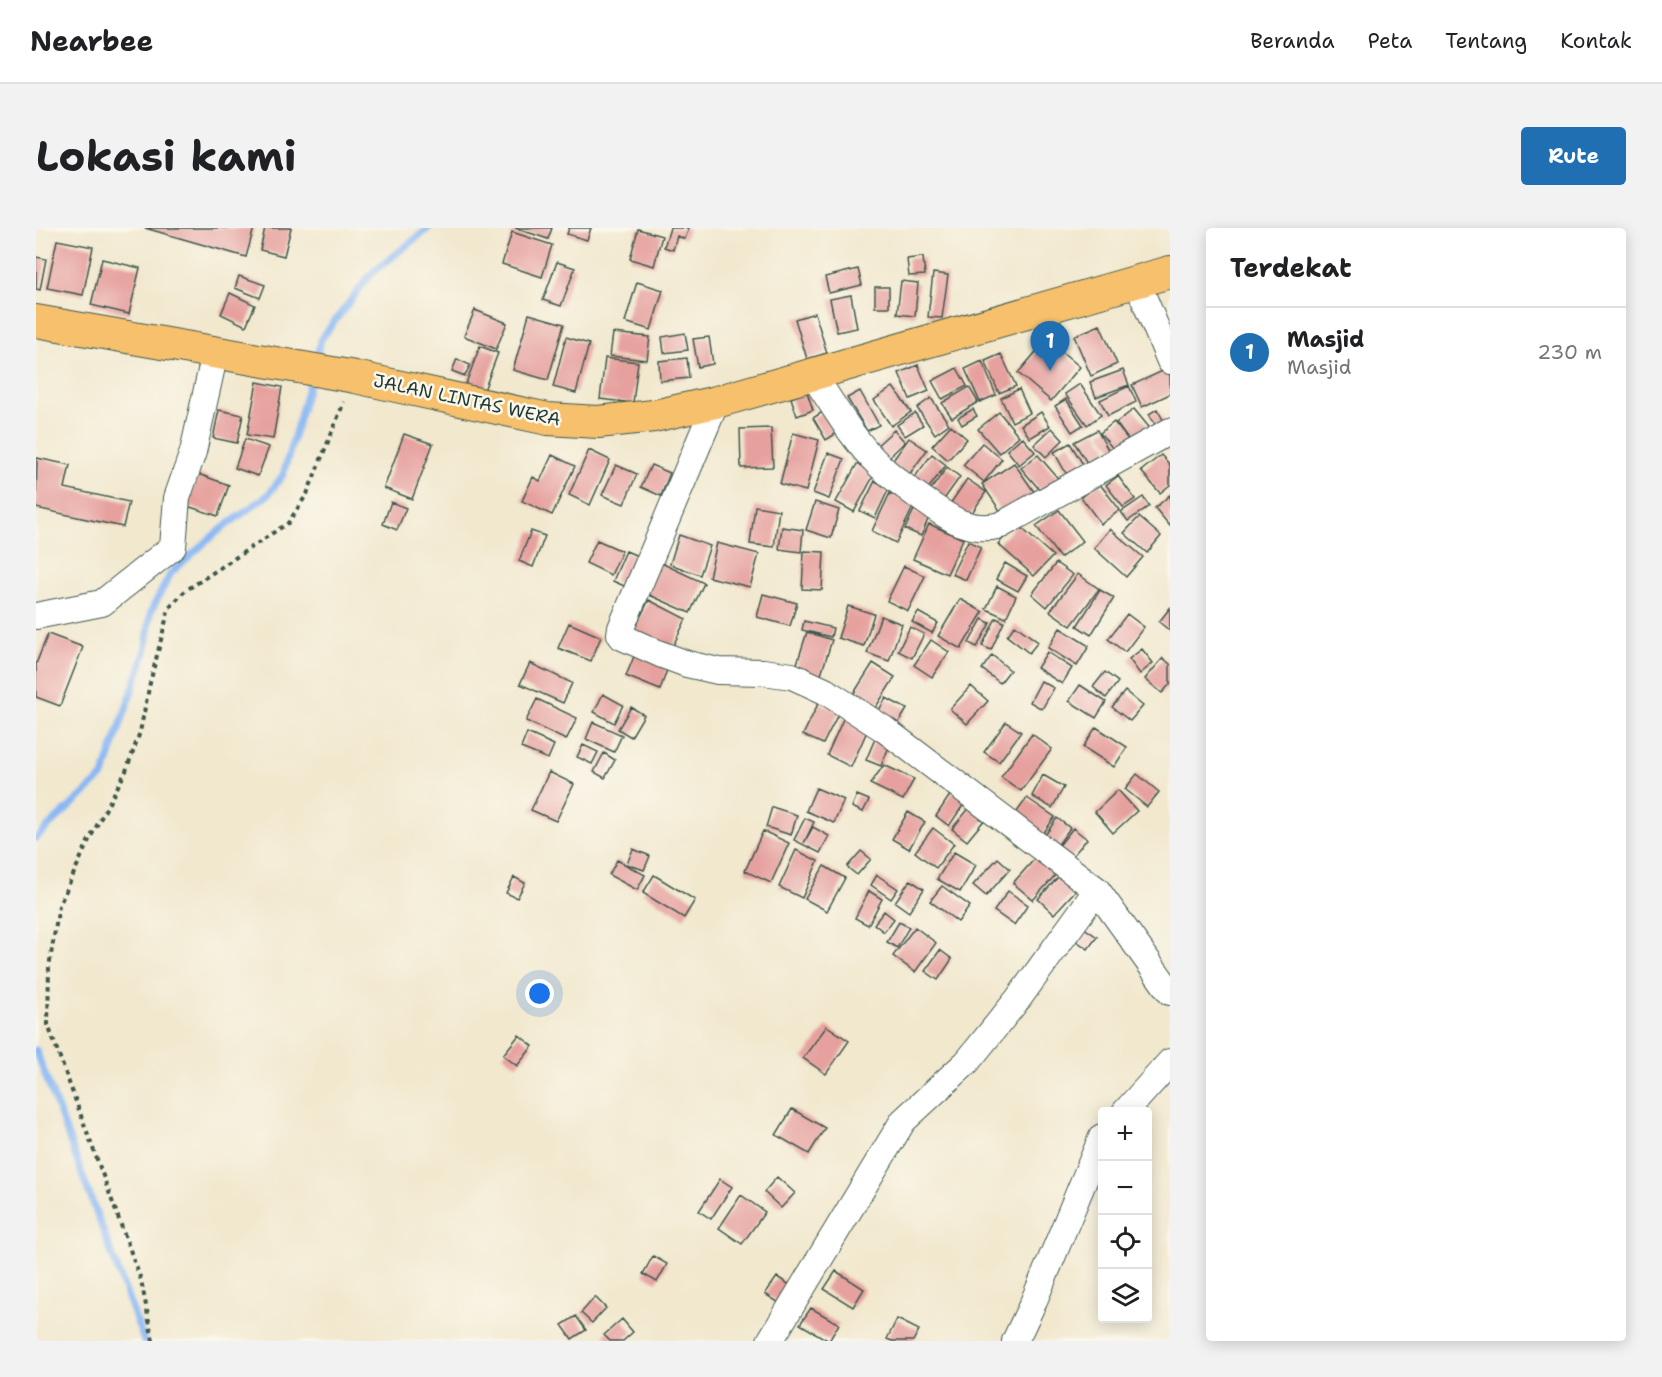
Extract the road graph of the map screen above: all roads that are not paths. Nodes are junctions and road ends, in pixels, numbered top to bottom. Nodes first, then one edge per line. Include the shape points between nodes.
1 (1170, 272) edge
2 (1137, 282) junction
3 (36, 321) edge
4 (215, 353) junction
5 (1170, 361) edge
6 (813, 375) junction
7 (716, 402) junction
8 (1170, 431) edge
9 (36, 616) edge
10 (1097, 890) junction
11 (1169, 987) edge
12 (1170, 1062) edge
13 (1130, 1107) edge
14 (1098, 1147) edge
15 (770, 1341) edge
16 (1015, 1341) edge

1 - 2 main road, JALAN LINTAS WERA
2 - 5 street
2 - 6 main road, JALAN LINTAS WERA
3 - 4 main road, JALAN LINTAS WERA
4 - 7 main road, JALAN LINTAS WERA via 349,376 548,419 598,422 654,416
4 - 9 street via 193,452 177,498 173,547 102,603
6 - 7 main road, JALAN LINTAS WERA
6 - 8 street via 878,465 959,522 988,529 1002,525
7 - 10 street via 621,628 622,637 687,664 718,671 763,672 809,682 884,729
10 - 11 street
10 - 15 street via 967,1062 903,1121
12 - 13 street
14 - 16 street

